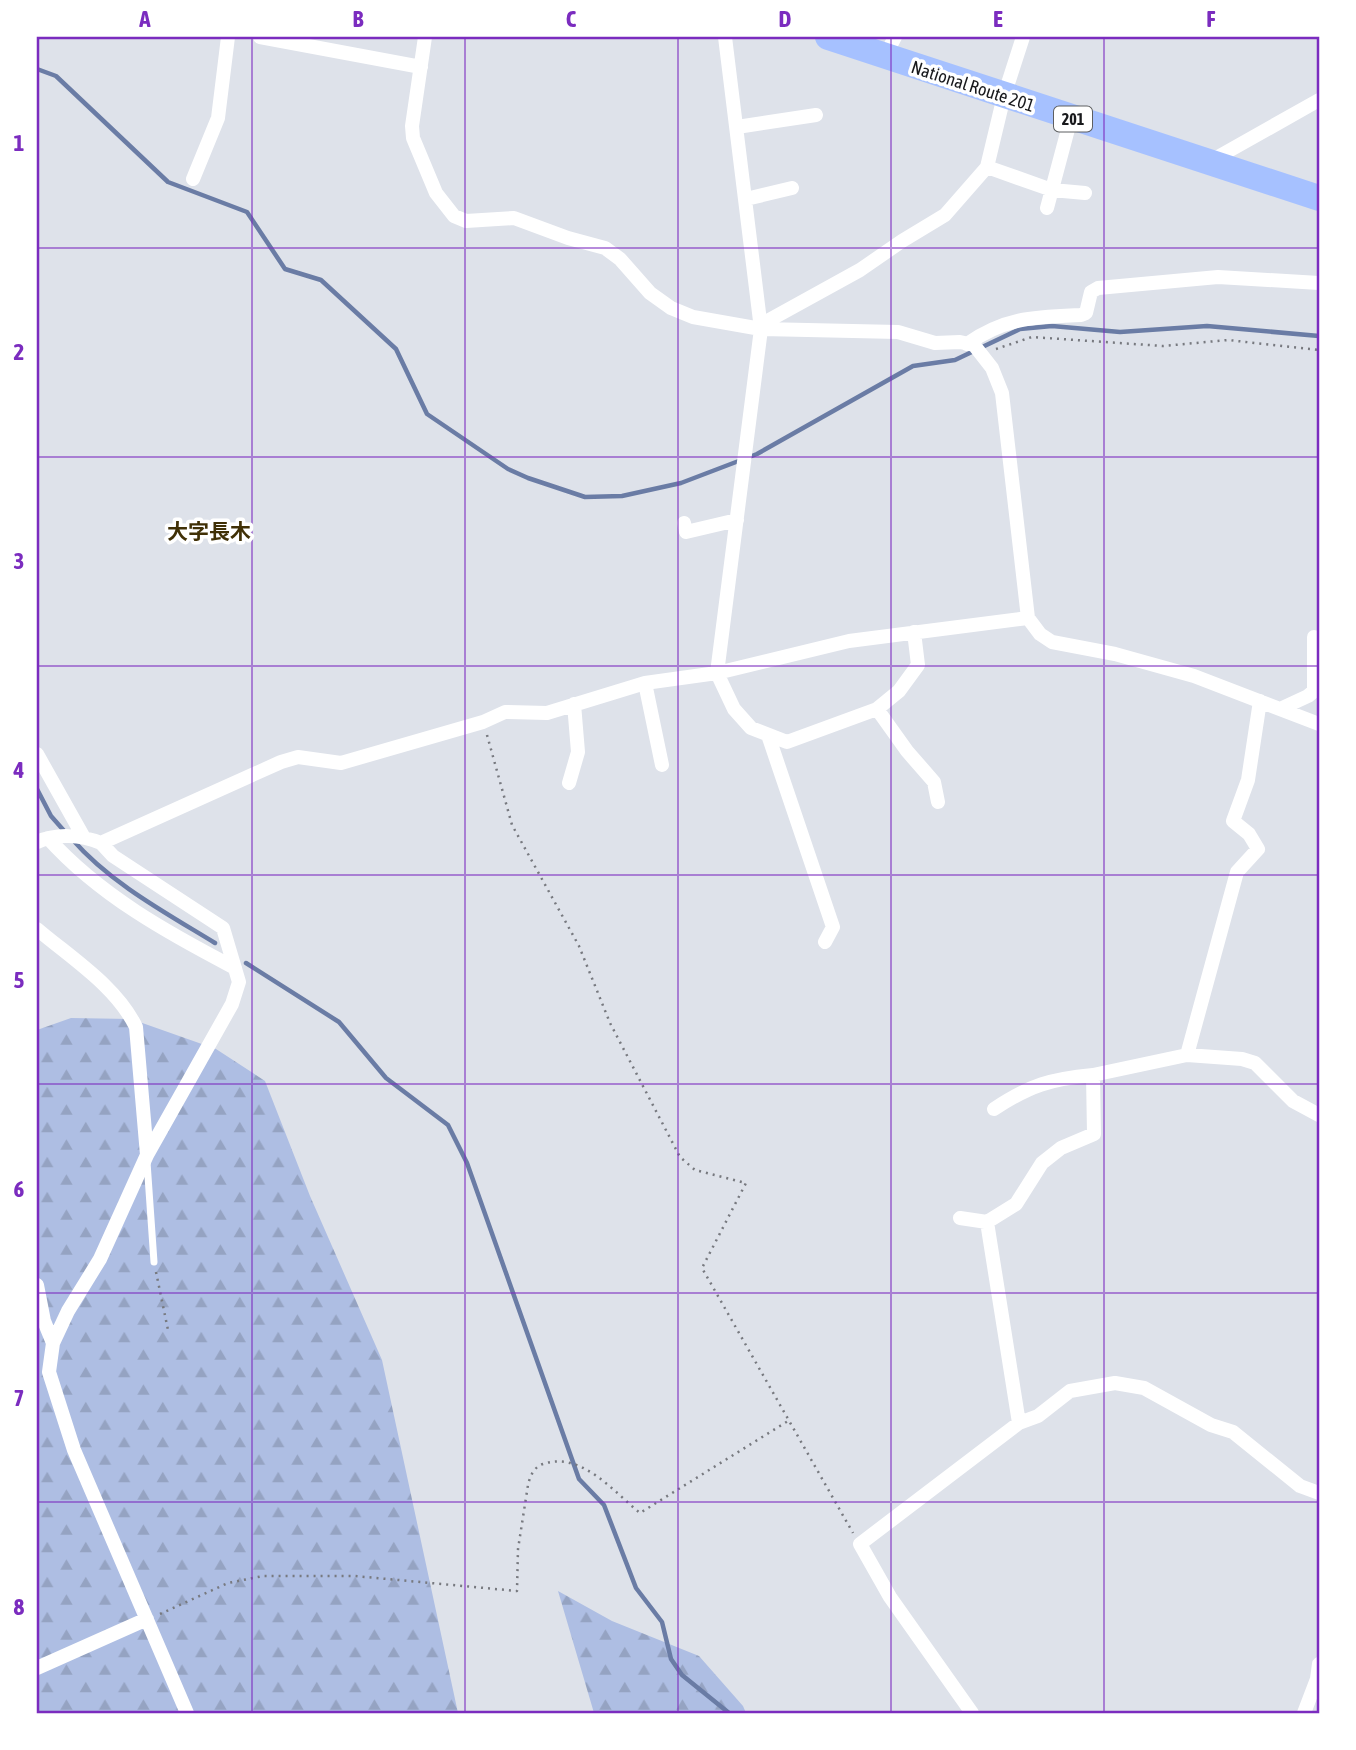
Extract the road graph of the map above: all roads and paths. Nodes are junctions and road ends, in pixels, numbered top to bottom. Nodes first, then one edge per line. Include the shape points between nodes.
1 (228, 37) edge
2 (260, 37) edge
3 (425, 37) edge
4 (725, 37) edge
5 (828, 37) edge
6 (1023, 37) edge
7 (890, 46) edge
8 (421, 67) junction
9 (1004, 96) junction
10 (1319, 100) edge
11 (816, 115) dead end
12 (1071, 118) junction
13 (737, 127) junction
14 (1208, 163) junction
15 (987, 167) junction
16 (193, 179) dead end
17 (792, 188) dead end
18 (1052, 190) junction
19 (1085, 193) dead end
20 (746, 199) junction
21 (1317, 199) edge
22 (1047, 208) dead end
23 (1319, 283) edge
24 (761, 327) junction
25 (977, 350) junction
26 (1319, 350) edge
27 (737, 520) junction
28 (684, 523) dead end
29 (1028, 618) junction
30 (914, 632) junction
31 (1314, 637) dead end
32 (717, 673) junction
33 (645, 683) junction
34 (1260, 701) junction
35 (574, 705) junction
36 (877, 709) junction
37 (1280, 709) junction
38 (484, 722) junction
39 (1319, 724) edge
40 (768, 735) junction
41 (37, 754) edge
42 (662, 765) dead end
43 (569, 783) dead end
44 (938, 802) dead end
45 (82, 836) junction
46 (47, 839) edge
47 (101, 843) junction
48 (37, 929) edge
49 (825, 942) dead end
50 (235, 968) junction
51 (1187, 1055) junction
52 (1093, 1076) junction
53 (995, 1109) dead end
54 (1319, 1115) edge
55 (147, 1155) junction
56 (960, 1218) dead end
57 (987, 1222) junction
58 (154, 1262) joint
59 (37, 1285) edge
60 (168, 1330) dead end
61 (53, 1343) junction
62 (43, 1378) edge
63 (788, 1420) junction
64 (1018, 1423) junction
65 (1319, 1493) edge
66 (860, 1544) junction
67 (147, 1619) junction
68 (1319, 1664) edge
69 (37, 1668) edge
70 (187, 1713) edge
71 (972, 1713) edge
72 (1304, 1713) edge

1 - 16 street via 218,118
2 - 8 street
3 - 8 street
4 - 13 street
5 - 7 highway, National Route 201 / 201
6 - 9 street
7 - 9 highway, National Route 201 / 201
8 - 24 street via 413,138 436,193 454,216 466,221 514,218 606,248 671,308 693,317
9 - 12 highway, National Route 201 / 201
9 - 15 street
10 - 14 street
11 - 13 street
12 - 14 highway, National Route 201 / 201
12 - 18 street
13 - 20 street
14 - 21 highway, National Route 201 / 201
15 - 18 street
15 - 24 street via 945,215 860,271
17 - 20 street
18 - 19 street
18 - 22 street
20 - 24 street
23 - 25 street via 1218,277 1098,288 1091,292 1086,313 1028,317 998,327
24 - 25 street via 898,332
24 - 27 street
25 - 26 path via 1032,337 1163,345 1228,340
25 - 29 street via 992,368 1002,393
27 - 28 street via 686,533
27 - 32 street
29 - 30 street
29 - 34 street via 1052,642 1194,676
30 - 32 street via 849,641
30 - 36 street via 918,666 899,691
31 - 37 street via 1314,691
32 - 33 street
32 - 40 street via 734,709 751,728
33 - 35 street
33 - 42 street
34 - 37 street
34 - 51 street via 1248,780 1233,821 1258,849 1237,872
35 - 38 street via 547,713 505,712
35 - 43 street via 578,752
36 - 40 street via 787,742
36 - 44 street via 934,782
37 - 39 street
38 - 47 street via 341,762 298,757 281,762
38 - 63 path via 512,825 579,946 610,1023 680,1157 695,1170 746,1183 702,1268
40 - 49 street via 832,927
41 - 45 street
45 - 46 street
45 - 47 street
46 - 50 street via 84,874 164,931
47 - 50 street via 113,856 223,928
48 - 55 street via 115,996 136,1027
50 - 55 street via 239,982 232,1004
51 - 52 street
51 - 54 street via 1255,1063 1293,1101
52 - 53 street via 1056,1079 1017,1094
52 - 57 street via 1094,1134 1061,1148 1042,1163 1016,1204
55 - 58 lane
55 - 61 street via 100,1259
56 - 57 street
57 - 64 street
58 - 60 path
59 - 61 street
61 - 62 street
62 - 67 street
63 - 66 path
63 - 67 path via 640,1513 571,1462 555,1460 538,1466 528,1485 517,1591 355,1576 263,1576 228,1583
64 - 65 street via 1038,1416 1070,1391 1115,1383 1144,1388 1233,1432 1300,1486
64 - 66 street
66 - 71 street via 890,1597
67 - 69 street
67 - 70 street
68 - 72 street

